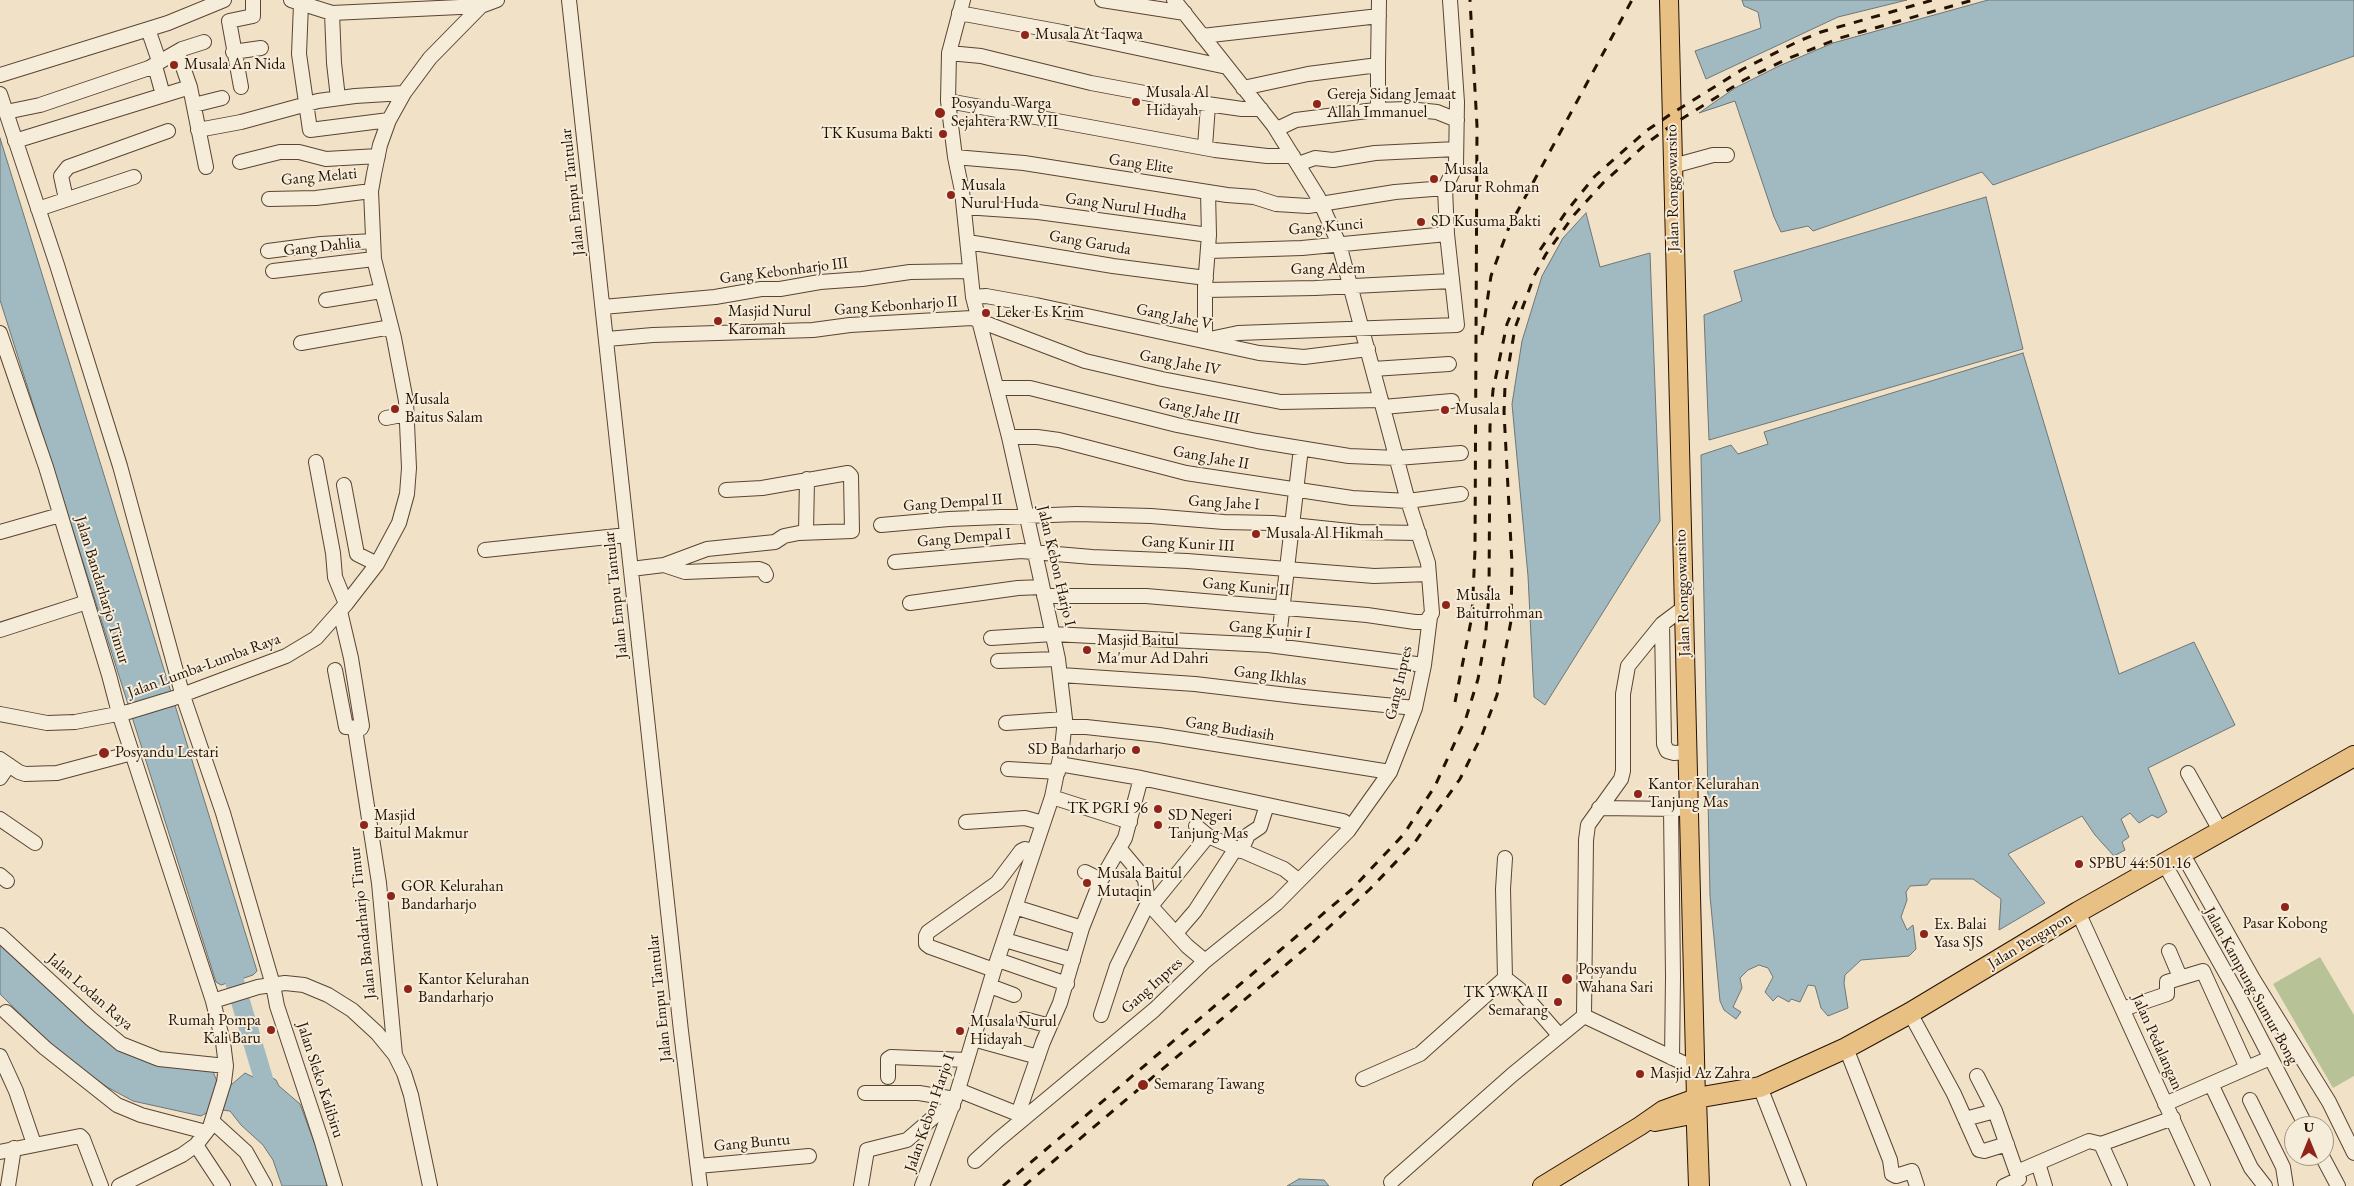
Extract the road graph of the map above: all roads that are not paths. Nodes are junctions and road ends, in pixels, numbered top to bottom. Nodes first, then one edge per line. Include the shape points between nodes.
1 (224, 0) edge
2 (253, 0) edge
3 (497, 0) edge
4 (569, 0) edge
5 (1102, 0) edge
6 (1174, 0) edge
7 (1379, 0) edge
8 (1450, 0) edge
9 (1669, 0) edge
10 (296, 2) edge
11 (481, 6) junction
12 (961, 6) edge
13 (332, 13) junction
14 (1185, 13) junction
15 (1379, 16) junction
16 (148, 29) junction
17 (1202, 36) junction
18 (204, 42) dead end
19 (261, 48) dead end
20 (233, 52) junction
21 (178, 53) junction
22 (949, 53) junction
23 (157, 64) junction
24 (1378, 64) junction
25 (1227, 67) junction
26 (0, 75) edge
27 (190, 87) junction
28 (241, 87) dead end
29 (1243, 88) junction
30 (404, 93) junction
31 (0, 94) edge
32 (163, 95) junction
33 (222, 98) dead end
34 (338, 98) junction
35 (948, 101) junction
36 (307, 103) junction
37 (1208, 104) junction
38 (194, 105) junction
39 (1261, 109) junction
40 (1378, 110) junction
41 (6, 112) junction
42 (389, 120) junction
43 (1457, 120) junction
44 (1277, 129) junction
45 (198, 130) junction
46 (168, 131) dead end
47 (16, 141) junction
48 (1205, 148) junction
49 (1456, 149) junction
50 (1727, 155) dead end
51 (378, 156) junction
52 (955, 157) junction
53 (1296, 160) junction
54 (240, 162) dead end
55 (1673, 166) junction
56 (206, 167) dead end
57 (134, 177) dead end
58 (1445, 188) junction
59 (372, 191) junction
60 (1208, 192) junction
61 (269, 199) dead end
62 (66, 200) junction
63 (1322, 204) junction
64 (964, 207) junction
65 (38, 209) junction
66 (1447, 234) junction
67 (1209, 235) junction
68 (373, 241) junction
69 (968, 242) junction
70 (1339, 244) junction
71 (268, 250) dead end
72 (1209, 250) junction
73 (374, 259) junction
74 (273, 271) dead end
75 (970, 271) junction
76 (1451, 281) junction
77 (1206, 284) junction
78 (1352, 287) junction
79 (381, 291) junction
80 (973, 297) junction
81 (326, 300) dead end
82 (603, 307) junction
83 (978, 320) junction
84 (391, 327) junction
85 (1363, 328) junction
86 (0, 333) edge
87 (606, 339) junction
88 (1205, 340) junction
89 (301, 343) dead end
90 (1368, 349) junction
91 (1450, 364) dead end
92 (1373, 369) junction
93 (997, 388) junction
94 (1452, 401) dead end
95 (1382, 403) junction
96 (407, 414) junction
97 (386, 418) dead end
98 (1009, 437) junction
99 (1301, 448) junction
100 (1461, 453) dead end
101 (1396, 458) junction
102 (316, 462) dead end
103 (807, 479) junction
104 (344, 485) dead end
105 (726, 490) dead end
106 (1296, 490) junction
107 (1460, 494) dead end
108 (1408, 501) junction
109 (60, 515) junction
110 (1027, 515) junction
111 (1292, 524) junction
112 (881, 525) dead end
113 (0, 532) edge
114 (806, 532) junction
115 (1419, 533) junction
116 (627, 535) junction
117 (485, 550) dead end
118 (1035, 552) junction
119 (895, 562) dead end
120 (377, 564) junction
121 (664, 566) junction
122 (1288, 568) junction
123 (631, 569) junction
124 (1429, 574) junction
125 (766, 575) dead end
126 (1043, 592) junction
127 (87, 602) junction
128 (910, 602) dead end
129 (343, 608) junction
130 (1283, 608) junction
131 (1682, 609) junction
132 (1431, 611) junction
133 (1662, 624) junction
134 (0, 630) edge
135 (1053, 634) junction
136 (991, 638) dead end
137 (1278, 646) junction
138 (1058, 659) junction
139 (998, 661) dead end
140 (1424, 665) junction
141 (335, 670) dead end
142 (1061, 675) junction
143 (178, 696) junction
144 (1415, 708) junction
145 (124, 713) junction
146 (0, 714) edge
147 (1006, 723) dead end
148 (1064, 723) junction
149 (355, 729) junction
150 (1688, 752) junction
151 (132, 753) junction
152 (2354, 756) edge
153 (4, 762) edge
154 (1059, 768) junction
155 (1008, 769) dead end
156 (1390, 772) junction
157 (2188, 773) dead end
158 (0, 778) edge
159 (1141, 778) junction
160 (1052, 796) junction
161 (1266, 804) junction
162 (1598, 808) junction
163 (1670, 809) junction
164 (1690, 809) junction
165 (0, 819) edge
166 (966, 822) dead end
167 (1130, 822) junction
168 (1043, 823) junction
169 (1196, 826) dead end
170 (1348, 831) junction
171 (2222, 832) junction
172 (1208, 836) junction
173 (35, 844) dead end
174 (1119, 848) junction
175 (1238, 850) junction
176 (1034, 851) junction
177 (2182, 853) junction
178 (1505, 858) dead end
179 (2164, 863) junction
180 (1085, 872) dead end
181 (1101, 880) junction
182 (1298, 880) junction
183 (1149, 904) junction
184 (1015, 907) junction
185 (2078, 912) junction
186 (1082, 928) junction
187 (1176, 933) junction
188 (0, 935) edge
189 (1005, 940) junction
190 (2169, 951) dead end
191 (1073, 960) junction
192 (1205, 961) junction
193 (996, 965) junction
194 (2180, 977) junction
195 (1505, 978) junction
196 (1067, 984) junction
197 (273, 985) junction
198 (990, 986) junction
199 (1014, 995) dead end
200 (213, 1001) junction
201 (2123, 1009) junction
202 (6, 1012) dead end
203 (1910, 1013) junction
204 (1101, 1015) dead end
205 (1584, 1016) junction
206 (1024, 1019) dead end
207 (1050, 1026) junction
208 (1559, 1035) junction
209 (973, 1039) junction
210 (1846, 1048) junction
211 (395, 1055) junction
212 (0, 1056) edge
213 (1038, 1057) junction
214 (1672, 1058) junction
215 (2270, 1058) junction
216 (967, 1060) junction
217 (226, 1066) junction
218 (1696, 1068) junction
219 (2247, 1068) junction
220 (1977, 1076) dead end
221 (888, 1077) dead end
222 (1363, 1079) dead end
223 (2211, 1084) junction
224 (1760, 1087) junction
225 (865, 1093) dead end
226 (955, 1098) junction
227 (2250, 1100) dead end
228 (2165, 1104) junction
229 (1697, 1106) junction
230 (1994, 1111) junction
231 (1021, 1116) junction
232 (2301, 1116) edge
233 (2173, 1118) junction
234 (1965, 1119) junction
235 (211, 1122) junction
236 (34, 1144) junction
237 (2007, 1144) junction
238 (2101, 1144) junction
239 (196, 1145) junction
240 (7, 1150) edge
241 (2354, 1153) edge
242 (809, 1156) dead end
243 (975, 1161) dead end
244 (2038, 1163) junction
245 (698, 1166) junction
246 (2327, 1166) edge
247 (2017, 1172) junction
248 (1391, 1182) dead end
249 (8, 1186) edge
250 (101, 1186) edge
251 (119, 1186) edge
252 (224, 1186) edge
253 (265, 1186) edge
254 (335, 1186) edge
255 (430, 1186) edge
256 (700, 1186) edge
257 (861, 1186) edge
258 (922, 1186) edge
259 (1542, 1186) edge
260 (1700, 1186) edge
261 (1799, 1186) edge
262 (1917, 1186) edge
263 (2004, 1186) edge
264 (2045, 1186) edge
265 (2120, 1186) edge
266 (2203, 1186) edge
267 (2265, 1186) edge
268 (2286, 1186) edge
269 (2338, 1186) edge

1 - 16 street
2 - 20 street via 253,16 229,21
3 - 11 street
4 - 82 street, Jalan Empu Tantular
5 - 14 street
6 - 14 street, Gang Inpres
7 - 15 street
8 - 43 street
9 - 55 main road, Jalan Ronggowarsito
10 - 13 street
10 - 36 street via 299,54
11 - 13 street
11 - 30 street, Jalan Lumba-Lumba Raya via 430,58
12 - 22 street, Jalan Kebon Harjo I
12 - 25 street via 1062,32
13 - 34 street
14 - 17 street, Gang Inpres
15 - 17 street
15 - 24 street
16 - 23 street
16 - 26 street
17 - 25 street, Gang Inpres
18 - 21 street
19 - 20 street
20 - 28 street
21 - 23 street
21 - 27 street
22 - 35 street, Jalan Kebon Harjo I
22 - 37 street via 982,56 1091,83
23 - 32 street
23 - 41 street via 40,104
24 - 29 street
24 - 40 street
25 - 29 street, Gang Inpres
27 - 32 street
27 - 38 street
29 - 39 street, Gang Inpres
30 - 34 street
30 - 42 street, Jalan Lumba-Lumba Raya
31 - 41 street, Jalan Sleko Kalibiru
32 - 47 street
33 - 38 street
34 - 36 street
35 - 48 street
35 - 52 street, Jalan Kebon Harjo I
36 - 42 street via 309,129 312,130
36 - 45 street via 241,122
37 - 39 street
37 - 48 street
38 - 45 street
39 - 44 street, Gang Inpres
40 - 43 street via 1437,112
40 - 44 street via 1296,120
41 - 47 street, Jalan Sleko Kalibiru
42 - 51 street, Jalan Lumba-Lumba Raya
43 - 49 street
44 - 53 street, Gang Inpres
45 - 56 street
46 - 62 street via 68,167 61,176
47 - 65 street, Jalan Sleko Kalibiru
48 - 53 street
49 - 53 street via 1374,153 1336,160
49 - 58 street via 1456,165
50 - 55 street via 1713,155
51 - 54 street via 326,159 299,152 280,152
51 - 59 street, Jalan Lumba-Lumba Raya
52 - 60 street, Gang Elite via 1024,163
52 - 64 street, Jalan Kebon Harjo I
53 - 63 street, Gang Inpres
55 - 131 main road, Jalan Ronggowarsito
57 - 62 street
58 - 63 street, Gang Elite
58 - 66 street
59 - 61 street, Gang Melati via 316,198
59 - 68 street, Jalan Lumba-Lumba Raya
60 - 63 street, Gang Elite via 1254,197 1276,204
60 - 67 street, Gang Nurul Hudha
62 - 65 street
63 - 70 street, Gang Inpres
64 - 67 street, Gang Nurul Hudha via 1038,212
64 - 69 street, Jalan Kebon Harjo I
65 - 143 street, Jalan Sleko Kalibiru via 127,489
66 - 70 street, Gang Kunci
66 - 76 street
67 - 72 street
68 - 71 street
68 - 73 street, Jalan Lumba-Lumba Raya
69 - 75 street, Jalan Kebon Harjo I
69 - 77 street, Gang Garuda
70 - 72 street, Gang Kunci
70 - 78 street, Gang Inpres
72 - 77 street
73 - 74 street, Gang Dahlia
73 - 79 street, Jalan Lumba-Lumba Raya
75 - 80 street, Jalan Kebon Harjo I
75 - 82 street, Gang Kebonharjo III via 910,272 715,297
76 - 78 street, Gang Adem
76 - 85 street via 1457,325
77 - 78 street, Gang Adem
77 - 88 street
78 - 85 street, Gang Inpres
79 - 81 street
79 - 84 street, Jalan Lumba-Lumba Raya
80 - 83 street, Jalan Kebon Harjo I
80 - 88 street, Gang Jahe V via 986,296 1036,305
82 - 87 street, Jalan Empu Tantular
83 - 87 street, Gang Kebonharjo II
83 - 93 street, Jalan Kebon Harjo I
83 - 95 street, Gang Jahe IV via 1085,361 1247,396 1291,403
84 - 89 street
84 - 96 street, Jalan Lumba-Lumba Raya
85 - 88 street via 1238,333
85 - 90 street, Gang Inpres
86 - 109 street, Jalan Bandarharjo Timur
87 - 116 street, Jalan Empu Tantular
88 - 90 street, Gang Jahe V via 1245,351 1304,357
90 - 92 street, Gang Inpres
91 - 92 street
92 - 95 street, Gang Inpres
93 - 98 street, Jalan Kebon Harjo I
93 - 99 street, Gang Jahe III via 1030,388 1138,416 1257,442
94 - 95 street, Gang Jahe IV
95 - 101 street, Gang Inpres
96 - 97 street
96 - 120 street, Jalan Lumba-Lumba Raya via 407,494 399,523
98 - 106 street, Gang Jahe II via 1059,440 1186,473
98 - 110 street, Jalan Kebon Harjo I
99 - 101 street, Gang Jahe III via 1349,456
99 - 106 street
100 - 101 street, Gang Jahe III
101 - 108 street, Gang Inpres
102 - 129 street
103 - 105 street via 762,488
103 - 114 street
103 - 114 street via 850,474 852,531
104 - 120 street via 357,554
106 - 108 street, Gang Jahe II
106 - 111 street
107 - 108 street, Gang Jahe II
108 - 115 street, Gang Inpres
109 - 113 street
109 - 127 street, Jalan Bandarharjo Timur
110 - 111 street, Gang Jahe I via 1151,516
110 - 112 street, Gang Dempal II
110 - 118 street, Jalan Kebon Harjo I
111 - 115 street, Gang Jahe I via 1359,532
111 - 122 street
114 - 121 street via 784,536 775,542 707,548
115 - 124 street, Gang Inpres
116 - 117 street
116 - 123 street, Jalan Empu Tantular
118 - 119 street, Gang Dempal I
118 - 122 street, Gang Kunir III
118 - 126 street, Jalan Kebon Harjo I
120 - 129 street, Jalan Lumba-Lumba Raya
121 - 123 street
121 - 125 street via 685,572 762,570
122 - 124 street, Gang Kunir III via 1374,576
122 - 130 street
123 - 245 street, Jalan Empu Tantular
124 - 132 street, Gang Inpres
126 - 128 street, Gang Kunir II
126 - 130 street, Gang Kunir II via 1146,596
126 - 135 street, Jalan Kebon Harjo I
127 - 134 street
127 - 145 street, Jalan Bandarharjo Timur
129 - 143 street, Jalan Lumba-Lumba Raya via 316,638 286,656
129 - 149 street, Jalan Bandarharjo Timur via 362,726
130 - 132 street, Gang Kunir II via 1414,622 1426,622
130 - 137 street
131 - 133 street
131 - 150 main road, Jalan Ronggowarsito
132 - 140 street, Gang Inpres
133 - 150 street via 1664,744 1667,751
133 - 162 street via 1628,666 1623,694 1623,771 1621,779
135 - 136 street, Gang Kunir I
135 - 137 street, Gang Kunir I
135 - 138 street, Jalan Kebon Harjo I
137 - 140 street, Gang Kunir I
138 - 139 street
138 - 142 street, Jalan Kebon Harjo I
140 - 144 street, Gang Inpres
141 - 149 street, Jalan Bandarharjo Timur via 346,728
142 - 144 street, Gang Ikhlas via 1195,684
142 - 148 street, Jalan Kebon Harjo I
143 - 145 street, Jalan Lumba-Lumba Raya
143 - 197 street, Jalan Sleko Kalibiru via 223,813
144 - 156 street, Gang Inpres
145 - 146 street, Jalan Lumba-Lumba Raya via 75,722 47,723
145 - 151 street, Jalan Bandarharjo Timur
147 - 148 street, Gang Budiasih
148 - 154 street, Jalan Kebon Harjo I
148 - 156 street, Gang Budiasih
149 - 211 street, Jalan Bandarharjo Timur via 379,883
150 - 164 main road, Jalan Ronggowarsito
151 - 153 street via 57,773 26,774
151 - 200 street, Jalan Bandarharjo Timur
152 - 171 highway, Jalan Pengapon
153 - 158 street
154 - 155 street
154 - 159 street
154 - 160 street, Jalan Kebon Harjo I
156 - 170 street, Gang Inpres
157 - 171 street
159 - 161 street
159 - 167 street
160 - 167 street
160 - 168 street, Jalan Kebon Harjo I
161 - 170 street via 1348,823
161 - 175 street via 1260,827 1248,835
162 - 163 street
162 - 205 street via 1588,825 1586,840
163 - 164 street
163 - 214 street
164 - 218 main road, Jalan Ronggowarsito
165 - 173 street
166 - 168 street via 1025,818
167 - 174 street
168 - 176 street, Jalan Kebon Harjo I
169 - 172 street
170 - 182 street, Gang Inpres
171 - 177 highway, Jalan Pengapon
172 - 175 street
172 - 183 street
174 - 181 street
174 - 183 street via 1145,879
175 - 182 street via 1284,869
175 - 187 street
176 - 184 street, Jalan Kebon Harjo I
176 - 193 street via 1021,851 997,883 926,936 926,944 930,947
177 - 179 highway, Jalan Pengapon
177 - 241 street via 2253,980 2329,1102
178 - 195 street
179 - 185 highway, Jalan Pengapon
179 - 215 street, Jalan Kampung Sumur Bong
180 - 181 street
181 - 186 street
182 - 192 street, Gang Inpres via 1277,903
183 - 187 street
183 - 204 street via 1117,966
184 - 186 street
184 - 189 street, Jalan Kebon Harjo I
185 - 201 street, Jalan Pedalangan
185 - 203 highway, Jalan Pengapon
186 - 191 street
187 - 192 street
188 - 217 street, Jalan Lodan Raya via 121,1044 159,1059
189 - 191 street
189 - 193 street, Jalan Kebon Harjo I
190 - 194 street
191 - 196 street
192 - 231 street, Gang Inpres via 1154,1010
193 - 196 street
193 - 198 street, Jalan Kebon Harjo I
194 - 201 street via 2166,982 2168,994
194 - 219 street via 2201,970 2204,972
195 - 208 street via 1519,989
195 - 222 street via 1420,1054
196 - 207 street
197 - 200 street
197 - 211 street via 304,985 328,995 352,1010
197 - 254 street, Jalan Sleko Kalibiru
198 - 199 street
198 - 209 street, Jalan Kebon Harjo I
200 - 217 street, Jalan Bandarharjo Timur
201 - 228 street, Jalan Pedalangan
202 - 235 street via 116,1105 141,1115
203 - 210 highway, Jalan Pengapon
203 - 234 street
205 - 208 street
205 - 214 street
206 - 207 street
207 - 213 street
208 - 248 street
209 - 213 street
209 - 216 street, Jalan Kebon Harjo I
210 - 224 highway, Jalan Pengapon
210 - 262 street via 1890,1160 1912,1171
211 - 255 street via 411,1095
212 - 236 street
213 - 231 street
214 - 218 street
215 - 219 street
215 - 232 street, Jalan Kampung Sumur Bong
216 - 221 street via 891,1057 888,1059
216 - 226 street, Jalan Kebon Harjo I
217 - 235 street, Jalan Bandarharjo Timur
218 - 229 main road, Jalan Ronggowarsito
219 - 223 street
220 - 230 street
223 - 228 street
223 - 267 street via 2251,1168
224 - 229 highway, Jalan Pengapon
224 - 261 street
225 - 226 street via 919,1093
226 - 231 street
226 - 257 street via 907,1140 867,1150
226 - 258 street, Jalan Kebon Harjo I
227 - 268 street via 2283,1166
228 - 233 street, Jalan Pedalangan
229 - 259 main road via 1640,1126
229 - 260 highway, Jalan Ronggowarsito
230 - 234 street
230 - 237 street
231 - 243 street, Gang Inpres
233 - 238 street
233 - 266 street, Jalan Pedalangan
234 - 237 street via 1978,1148 1984,1151
235 - 239 street
235 - 253 street via 246,1152
236 - 240 street
236 - 250 street via 81,1137
237 - 247 street
238 - 244 street via 2090,1141
238 - 265 street
239 - 251 street
239 - 252 street
240 - 249 street
242 - 245 street, Gang Buntu
244 - 247 street
244 - 264 street
245 - 256 street, Jalan Empu Tantular
246 - 269 street
247 - 263 street via 2020,1180

